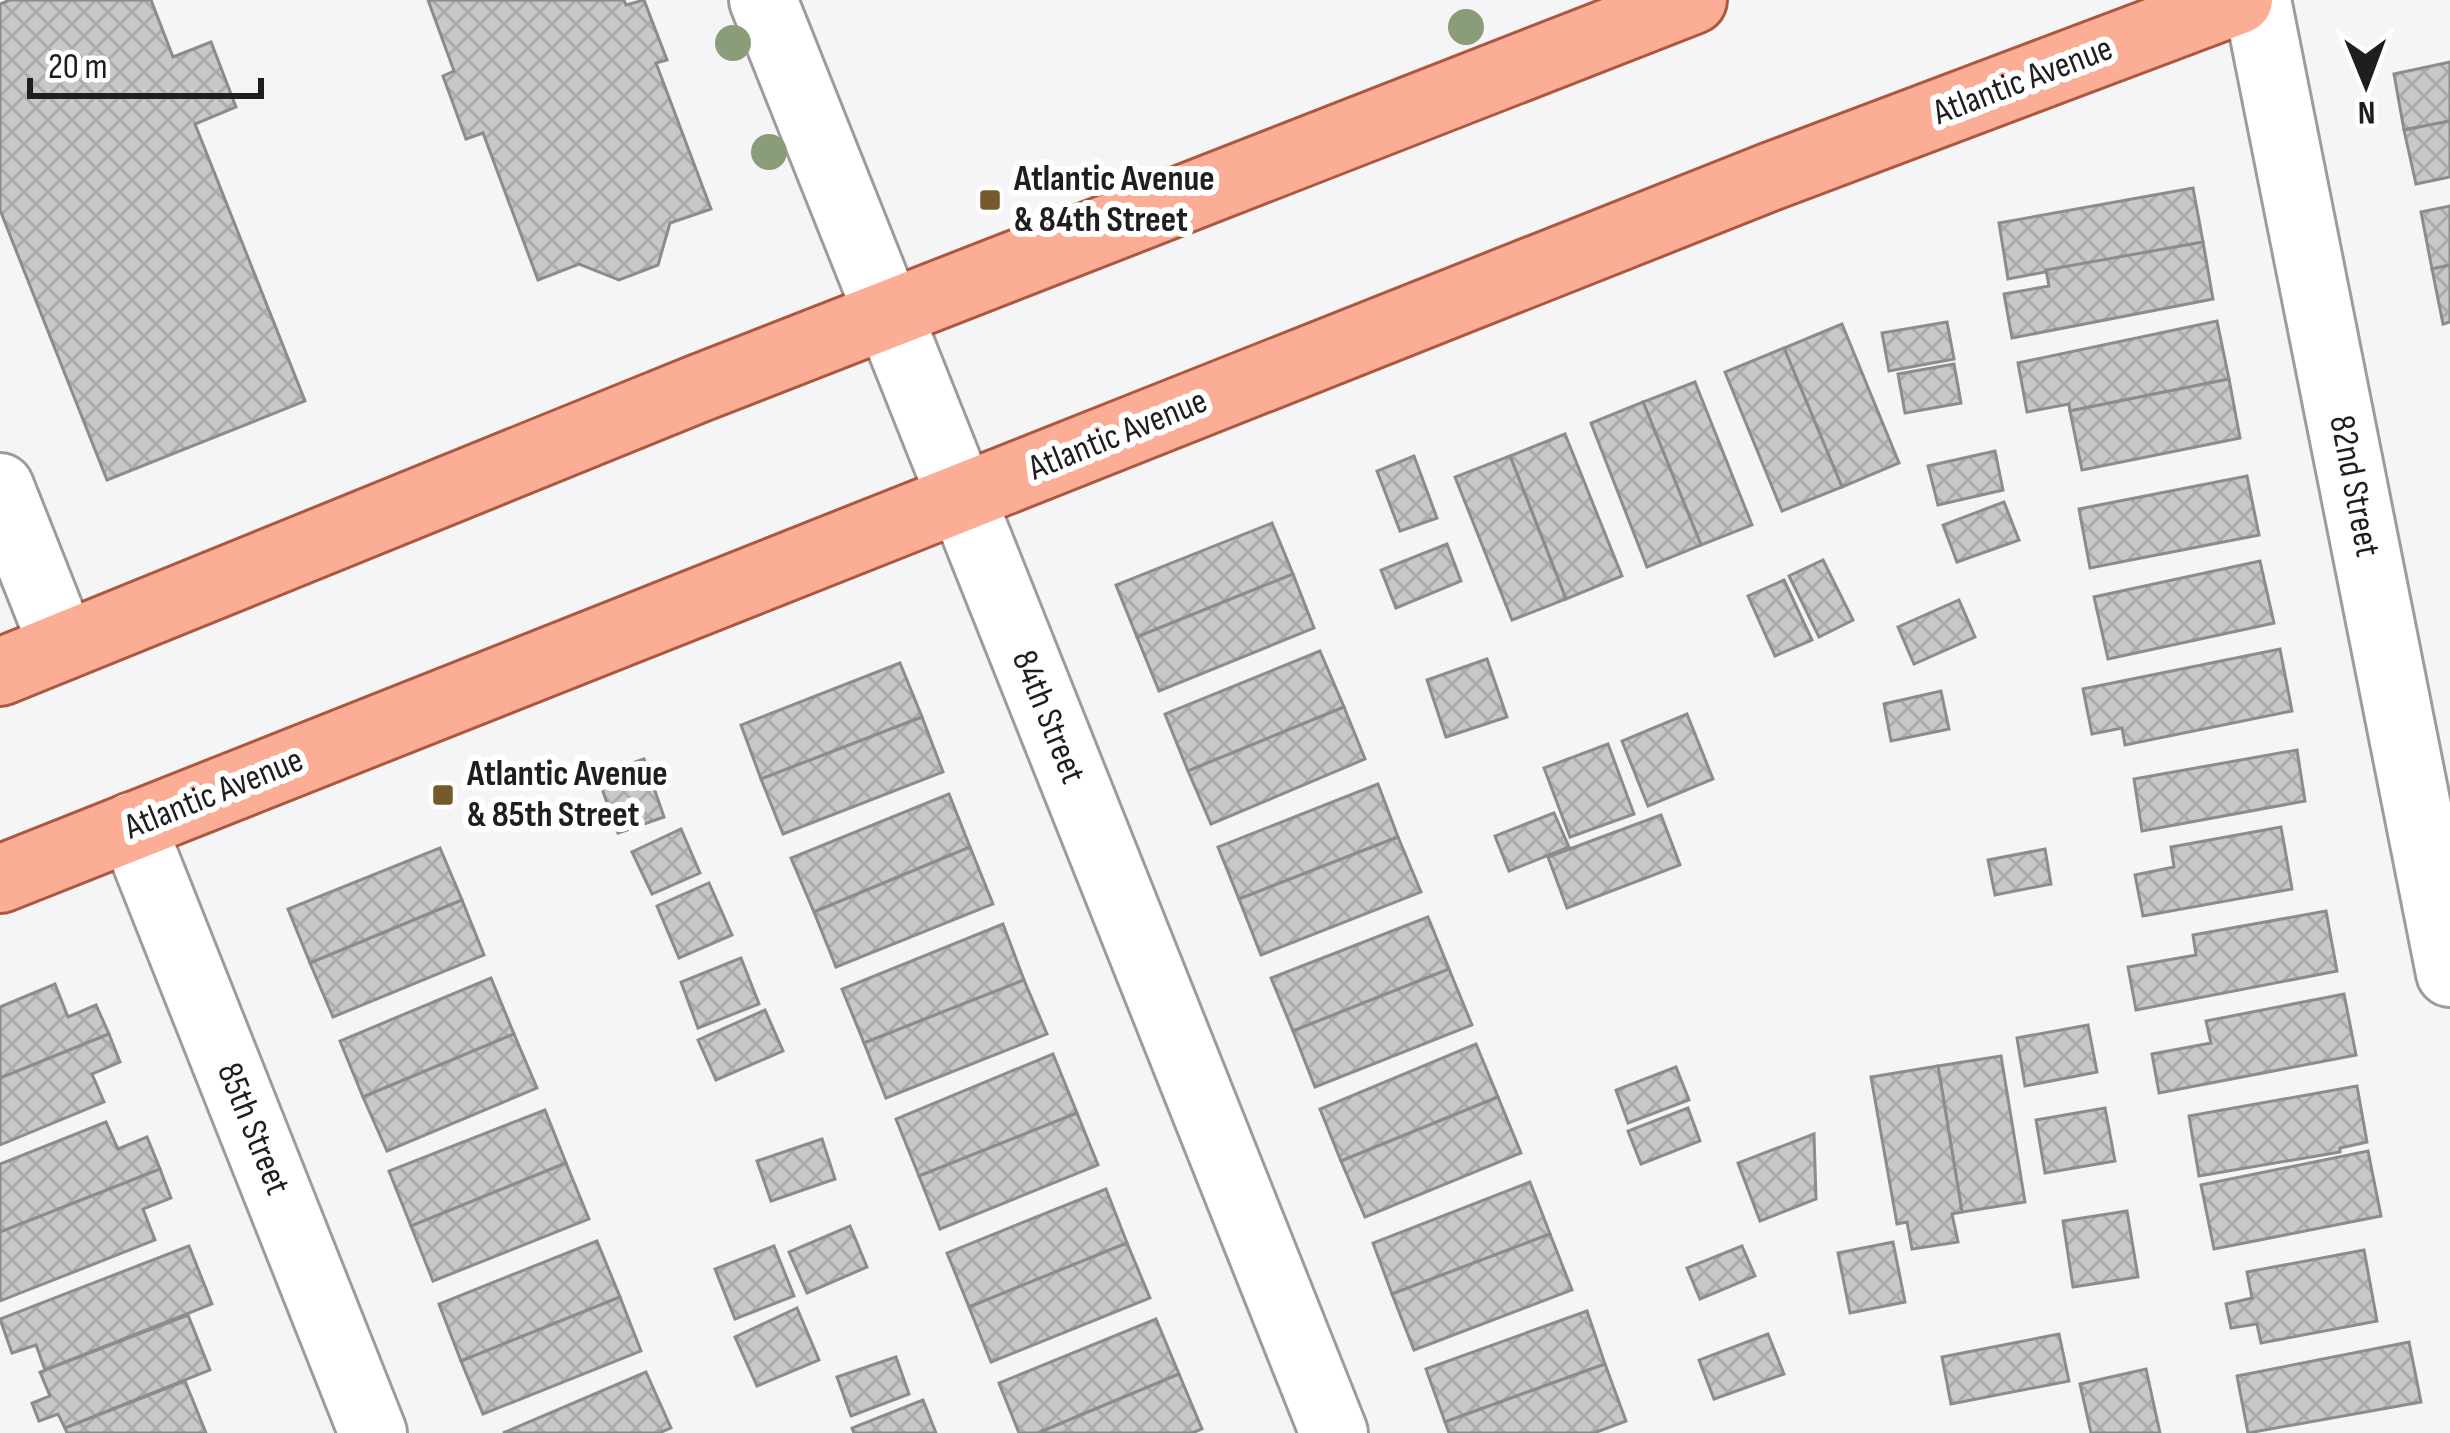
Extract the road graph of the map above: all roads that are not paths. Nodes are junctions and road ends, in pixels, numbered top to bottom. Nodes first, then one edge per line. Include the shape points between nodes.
1 (763, 0) edge
2 (1693, 0) edge
3 (2239, 0) edge
4 (2258, 0) edge
5 (887, 316) junction
6 (0, 488) edge
7 (959, 497) junction
8 (63, 646) junction
9 (0, 672) edge
10 (133, 826) junction
11 (0, 879) edge
12 (2450, 973) edge
13 (373, 1433) edge
14 (1334, 1433) edge

1 - 5 street, 84th Street
2 - 5 main road
3 - 7 main road, Atlantic Avenue
4 - 12 street, 82nd Street
5 - 7 street, 84th Street
5 - 8 main road
6 - 8 street
7 - 10 main road, Atlantic Avenue
7 - 14 street, 84th Street
8 - 9 main road
10 - 11 main road, Atlantic Avenue
10 - 13 street, 85th Street

